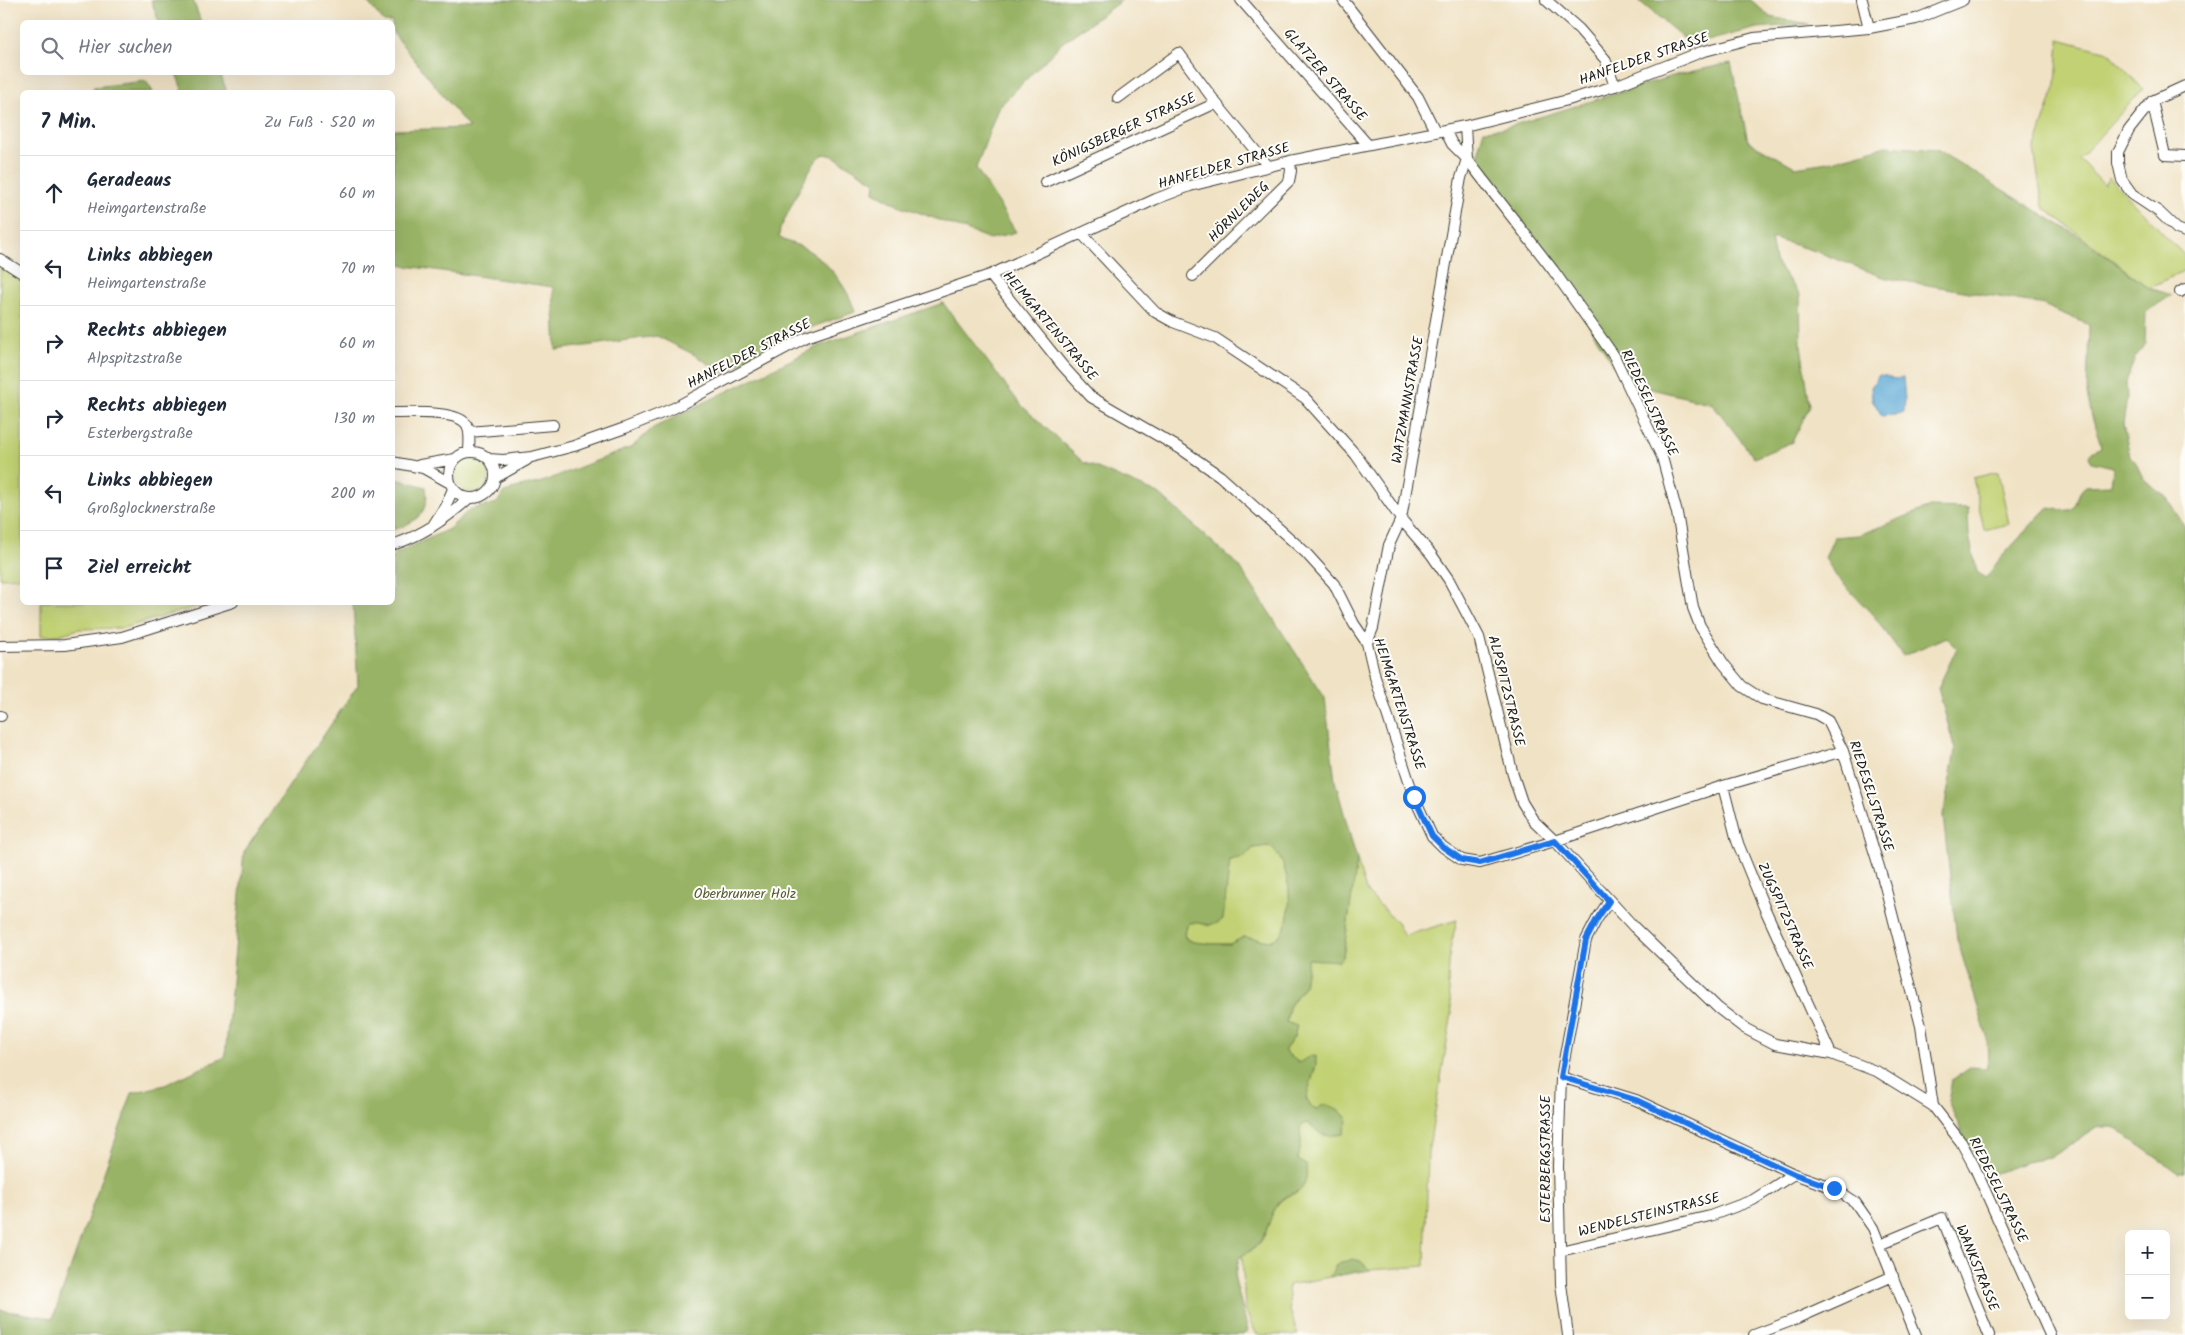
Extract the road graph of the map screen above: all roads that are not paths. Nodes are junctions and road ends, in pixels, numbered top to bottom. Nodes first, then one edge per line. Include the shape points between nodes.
1 (1241, 0) edge
2 (1343, 0) edge
3 (1546, 0) edge
4 (1862, 0) edge
5 (1963, 0) edge
6 (1869, 28) junction
7 (1615, 86) junction
8 (2185, 86) edge
9 (1118, 98) dead end
10 (2152, 101) junction
11 (1216, 103) junction
12 (1465, 126) junction
13 (1440, 130) junction
14 (1368, 145) junction
15 (2185, 156) edge
16 (1467, 159) junction
17 (1290, 161) junction
18 (1268, 166) junction
19 (1045, 182) dead end
20 (2185, 232) edge
21 (1081, 233) junction
22 (0, 259) edge
23 (20, 272) edge
24 (990, 275) junction
25 (1193, 276) dead end
26 (395, 413) edge
27 (553, 425) dead end
28 (469, 432) junction
29 (469, 452) junction
30 (532, 457) junction
31 (455, 459) junction
32 (489, 459) junction
33 (395, 462) edge
34 (414, 465) junction
35 (495, 478) junction
36 (452, 486) junction
37 (469, 498) junction
38 (1400, 519) junction
39 (433, 525) junction
40 (395, 544) edge
41 (223, 605) edge
42 (1367, 643) junction
43 (0, 646) edge
44 (1843, 751) junction
45 (1723, 786) junction
46 (1555, 841) junction
47 (1609, 901) junction
48 (1831, 1054) junction
49 (1561, 1077) junction
50 (1933, 1106) junction
51 (1794, 1174) junction
52 (1880, 1244) junction
53 (1560, 1251) junction
54 (1893, 1276) junction
55 (1568, 1335) edge
56 (1754, 1335) edge
57 (1916, 1335) edge
58 (1989, 1335) edge
59 (2050, 1335) edge

1 - 14 street, GLATZER STRASSE
2 - 13 street, RIEDESELSTRASSE
3 - 7 street via 1579,29 1604,59
4 - 6 street
5 - 6 street, HANFELDER STRASSE via 1916,19
6 - 7 street, HANFELDER STRASSE via 1754,38 1701,52
7 - 12 street, HANFELDER STRASSE
8 - 10 street
9 - 11 street, KÖNIGSBERGER STRASSE via 1179,53
10 - 15 street via 2165,155
10 - 20 street via 2118,152 2122,180 2132,194
11 - 18 street, KÖNIGSBERGER STRASSE
11 - 19 street, KÖNIGSBERGER STRASSE
12 - 13 street, HANFELDER STRASSE
12 - 16 street
13 - 14 street, HANFELDER STRASSE
13 - 16 street, RIEDESELSTRASSE
14 - 17 street, HANFELDER STRASSE
16 - 38 street, WATZMANNSTRASSE
16 - 44 street, RIEDESELSTRASSE via 1553,270 1614,356 1662,457 1677,513 1693,608 1723,663 1742,686 1762,699 1816,714 1828,721
17 - 18 street, HANFELDER STRASSE
17 - 25 street, HÖRNLEWEG via 1289,181
18 - 21 street, HANFELDER STRASSE via 1190,186
21 - 24 street, HANFELDER STRASSE
21 - 38 street, ALPSPITZSTRASSE via 1155,312 1215,338 1306,398 1356,455
22 - 23 street
24 - 30 street, HANFELDER STRASSE via 806,337 674,408 608,434
24 - 42 street, HEIMGARTENSTRASSE via 1091,397 1181,449 1220,476 1305,552 1334,584
26 - 28 street via 453,415 463,420
27 - 28 street
28 - 29 street
29 - 31 street
29 - 32 street
30 - 32 street, HANFELDER STRASSE
30 - 35 street, HANFELDER STRASSE
31 - 34 street
31 - 36 street via 449,470
32 - 35 street
33 - 34 street
34 - 36 street via 431,471
35 - 37 street via 486,494
36 - 37 street
36 - 39 street via 446,505
37 - 39 street via 446,519
38 - 42 street, WATZMANNSTRASSE via 1389,545 1373,628
38 - 46 street, ALPSPITZSTRASSE via 1450,580 1479,637 1522,802 1533,820
39 - 40 street via 409,540
41 - 43 street via 122,637 65,645
42 - 46 street, HEIMGARTENSTRASSE via 1414,797 1432,836 1462,860 1480,863
44 - 45 street, HEIMGARTENSTRASSE
44 - 50 street, RIEDESELSTRASSE via 1888,895 1921,1026
45 - 46 street, HEIMGARTENSTRASSE
45 - 48 street, ZUGSPITZSTRASSE via 1737,841
46 - 47 street, ALPSPITZSTRASSE
47 - 48 street, ALPSPITZSTRASSE via 1718,1008 1744,1028 1775,1044
47 - 49 street, ESTERBERGSTRASSE via 1586,940
48 - 50 street, ALPSPITZSTRASSE via 1882,1074
49 - 51 street via 1636,1100
49 - 53 street, ESTERBERGSTRASSE
50 - 59 street, RIEDESELSTRASSE via 1961,1142 1974,1166
51 - 52 street via 1834,1188 1855,1202
51 - 53 street, WENDELSTEINSTRASSE via 1753,1200 1710,1216
52 - 54 street
52 - 58 street, WANKSTRASSE via 1942,1218
53 - 55 street, ESTERBERGSTRASSE
54 - 56 street
54 - 57 street

